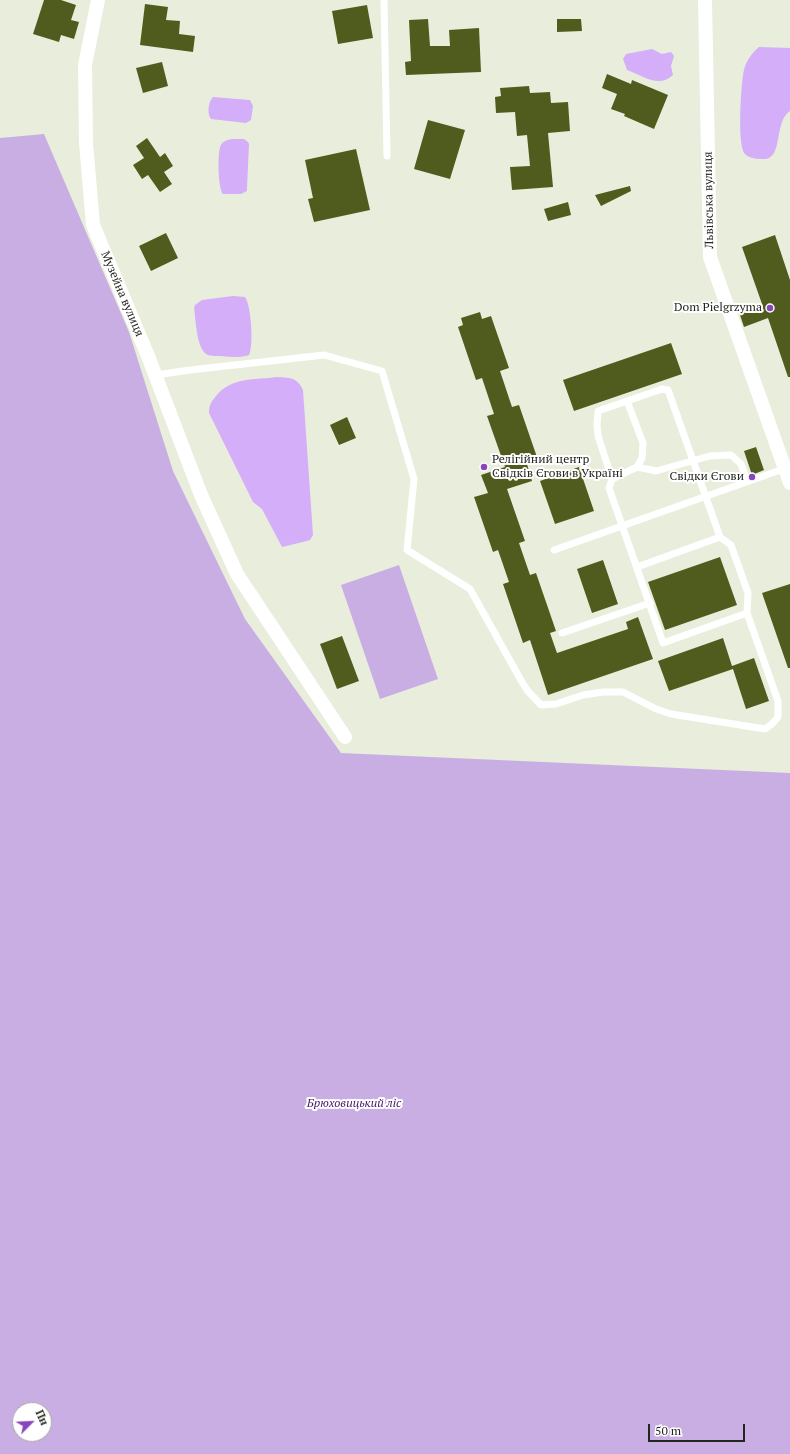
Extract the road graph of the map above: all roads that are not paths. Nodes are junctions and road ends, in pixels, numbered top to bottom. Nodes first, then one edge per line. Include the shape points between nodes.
1 (98, 0) edge
2 (384, 0) edge
3 (705, 0) edge
4 (387, 156) dead end
5 (156, 375) junction
6 (627, 401) junction
7 (694, 460) junction
8 (637, 467) junction
9 (787, 467) edge
10 (612, 479) junction
11 (747, 481) junction
12 (790, 483) edge
13 (706, 496) junction
14 (622, 526) junction
15 (720, 537) junction
16 (554, 550) dead end
17 (637, 567) junction
18 (650, 603) junction
19 (747, 613) junction
20 (562, 633) dead end
21 (345, 737) dead end

1 - 5 street, Музейна вулиця via 85,65 86,143 93,225
2 - 4 lane
3 - 9 street, Львівська вулиця via 710,257
5 - 19 lane via 324,355 382,371 414,479 407,550 470,589 522,682 541,705 556,704 583,695 623,692 671,714 765,729 778,717 778,701
5 - 21 street, Музейна вулиця via 201,495 237,574
6 - 7 lane via 662,389 668,390
6 - 8 lane via 643,444 642,458
6 - 10 lane via 598,411 598,436
7 - 8 lane via 656,471
7 - 11 lane via 731,455 741,464
7 - 13 lane
8 - 10 lane
9 - 11 lane
9 - 12 street, Львівська вулиця
10 - 14 lane via 609,488
11 - 13 lane
13 - 14 lane
13 - 15 lane
14 - 16 lane
14 - 17 lane
15 - 17 lane
15 - 19 lane via 731,545 748,593
17 - 18 lane
18 - 19 lane via 663,643
18 - 20 lane

